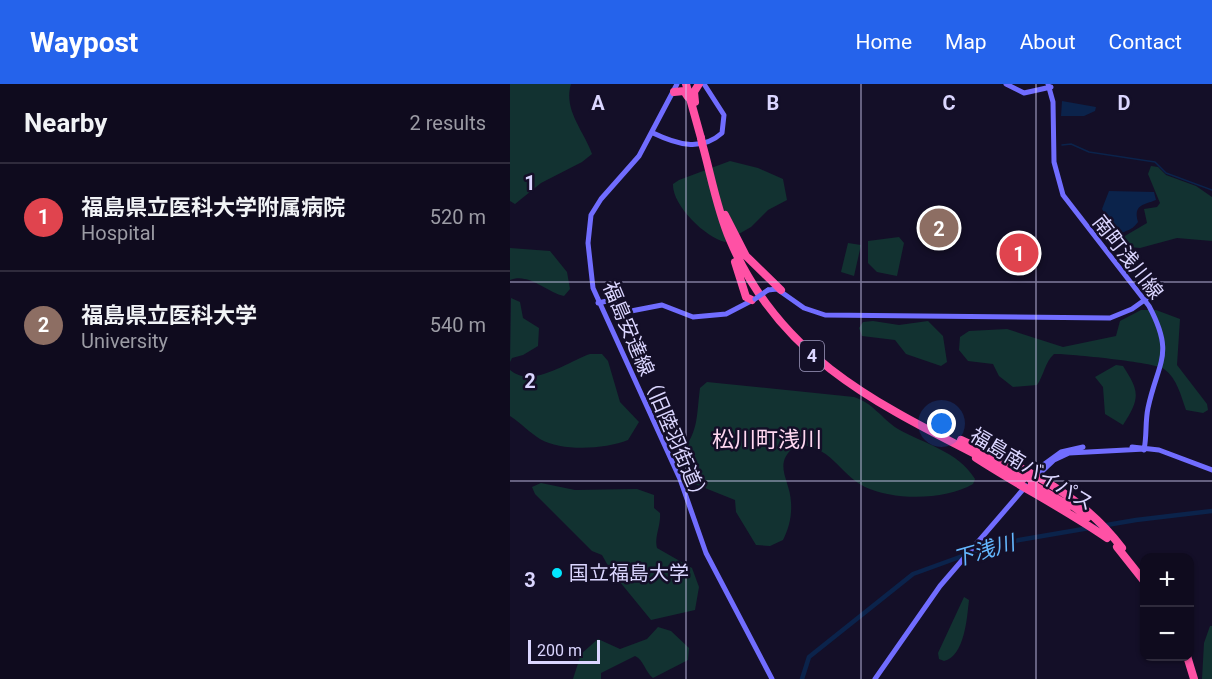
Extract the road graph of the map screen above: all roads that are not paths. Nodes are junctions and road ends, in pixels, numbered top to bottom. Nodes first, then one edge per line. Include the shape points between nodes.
1 (1006, 84) edge
2 (697, 85) edge
3 (1050, 86) edge
4 (675, 88) edge
5 (694, 107) junction
6 (653, 133) junction
7 (703, 140) junction
8 (718, 203) junction
9 (724, 214) junction
10 (759, 271) junction
11 (769, 290) junction
12 (781, 290) junction
13 (751, 299) junction
14 (1144, 299) junction
15 (598, 303) junction
16 (742, 307) joint
17 (928, 426) junction
18 (1145, 448) junction
19 (1212, 470) edge
20 (1034, 478) junction
21 (1022, 488) junction
22 (1091, 521) junction
23 (1103, 532) junction
24 (1140, 570) edge
25 (1140, 576) edge
26 (1186, 661) edge
27 (772, 679) edge
28 (875, 679) edge
29 (1193, 679) edge

1 - 3 street via 1024,93
2 - 5 highway, 福島南バイパス / 4
2 - 6 street via 724,115 725,126 719,136 678,145
3 - 14 street, 南町浅川線 via 1057,116 1057,164 1065,194
4 - 5 highway via 686,92
4 - 6 street, 福島安達線（旧陸羽街道）
5 - 7 highway, 福島南バイパス / 4
6 - 15 street, 福島安達線（旧陸羽街道） via 591,215 588,243
7 - 8 highway, 福島南バイパス / 4
7 - 9 highway, 福島南バイパス / 4
8 - 13 highway
8 - 17 highway, 福島南バイパス / 4 via 740,264 764,303 794,340 845,381
9 - 10 highway via 742,251
9 - 17 highway, 福島南バイパス / 4 via 738,252 756,284 801,341 847,379
10 - 11 highway via 768,280
10 - 12 highway
11 - 12 street
11 - 13 street, bridge
12 - 14 street via 804,308 825,315 1110,318
13 - 16 highway
14 - 18 street, 南町浅川線 via 1162,325 1167,353
15 - 16 street via 607,301 630,311 662,305 693,317 715,316
15 - 27 street, 福島安達線（旧陸羽街道） via 680,479 706,553
17 - 20 highway
17 - 20 highway, 福島南バイパス / 4, bridge via 1024,477
17 - 21 highway
18 - 19 street
18 - 20 street via 1068,449 1050,458
20 - 21 street
20 - 22 highway, 福島南バイパス / 4
21 - 22 highway
21 - 28 street via 940,586
22 - 23 highway
22 - 23 highway
23 - 24 highway, 福島南バイパス
23 - 25 highway
26 - 29 highway

